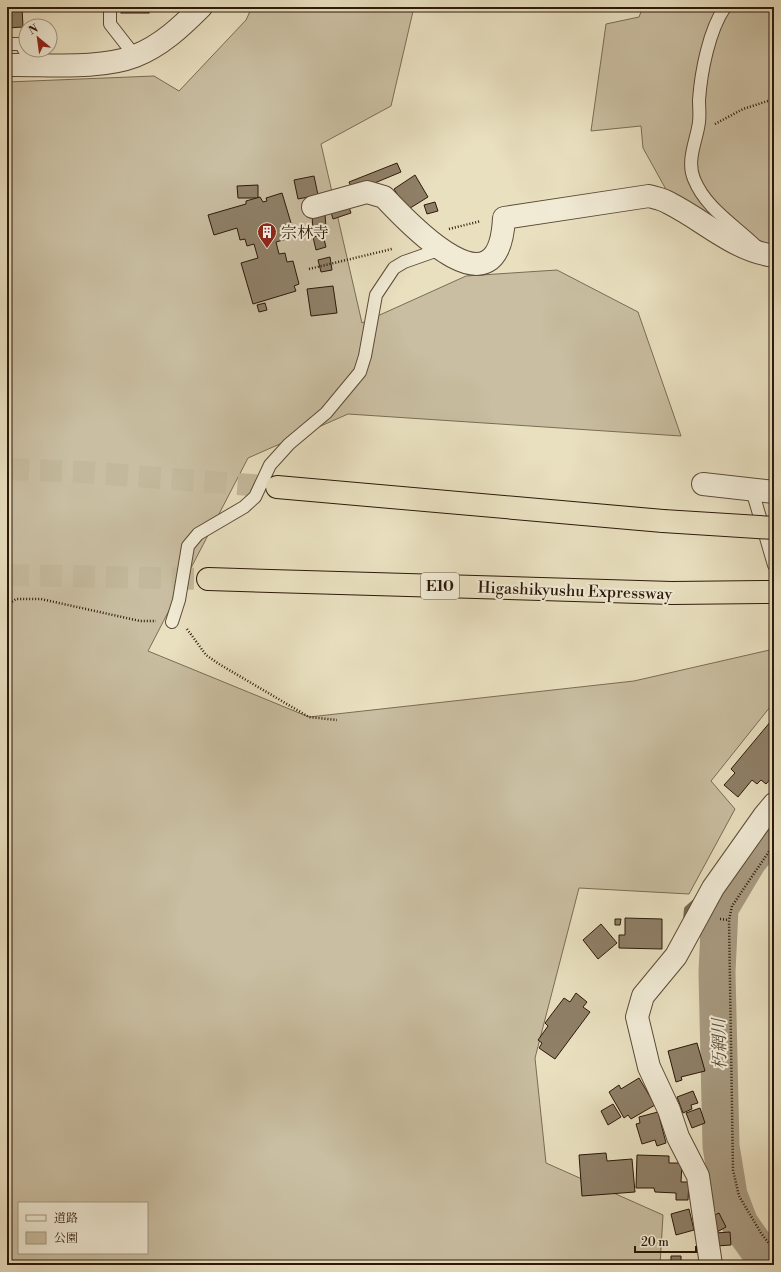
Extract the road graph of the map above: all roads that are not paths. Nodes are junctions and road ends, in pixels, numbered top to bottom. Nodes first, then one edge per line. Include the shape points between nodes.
1 (110, 7) edge
2 (201, 7) edge
3 (725, 7) edge
4 (7, 44) edge
5 (135, 56) junction
6 (7, 65) edge
7 (32, 65) junction
8 (313, 207) dead end
9 (441, 249) junction
10 (770, 255) edge
11 (703, 484) dead end
12 (277, 487) tunnel mouth
13 (752, 490) junction
14 (774, 492) edge
15 (774, 528) edge
16 (774, 565) edge
17 (208, 579) tunnel mouth
18 (774, 592) edge
19 (172, 622) road end
20 (774, 804) edge
21 (711, 1265) edge

1 - 5 lane via 110,24
2 - 5 street via 160,43
3 - 10 lane via 712,35 705,62 699,100 700,121 691,163 693,178 705,199
4 - 7 lane via 21,44
5 - 7 street via 104,64
6 - 7 street
8 - 9 street via 367,192 375,193 384,197 426,240
9 - 10 street via 461,262 480,263 491,258 498,248 504,218 649,196 669,202 727,240
9 - 19 lane via 394,268 376,294 360,372 326,413 289,444 270,465 254,497 244,507 198,534 188,546 179,600
11 - 13 street
12 - 15 highway, bridge via 663,521
13 - 14 street
13 - 16 lane
17 - 18 highway, Higashikyushu Expressway / E10 via 672,593
20 - 21 street via 713,888 676,956 643,996 637,1018 649,1067 669,1110 678,1137 698,1176

